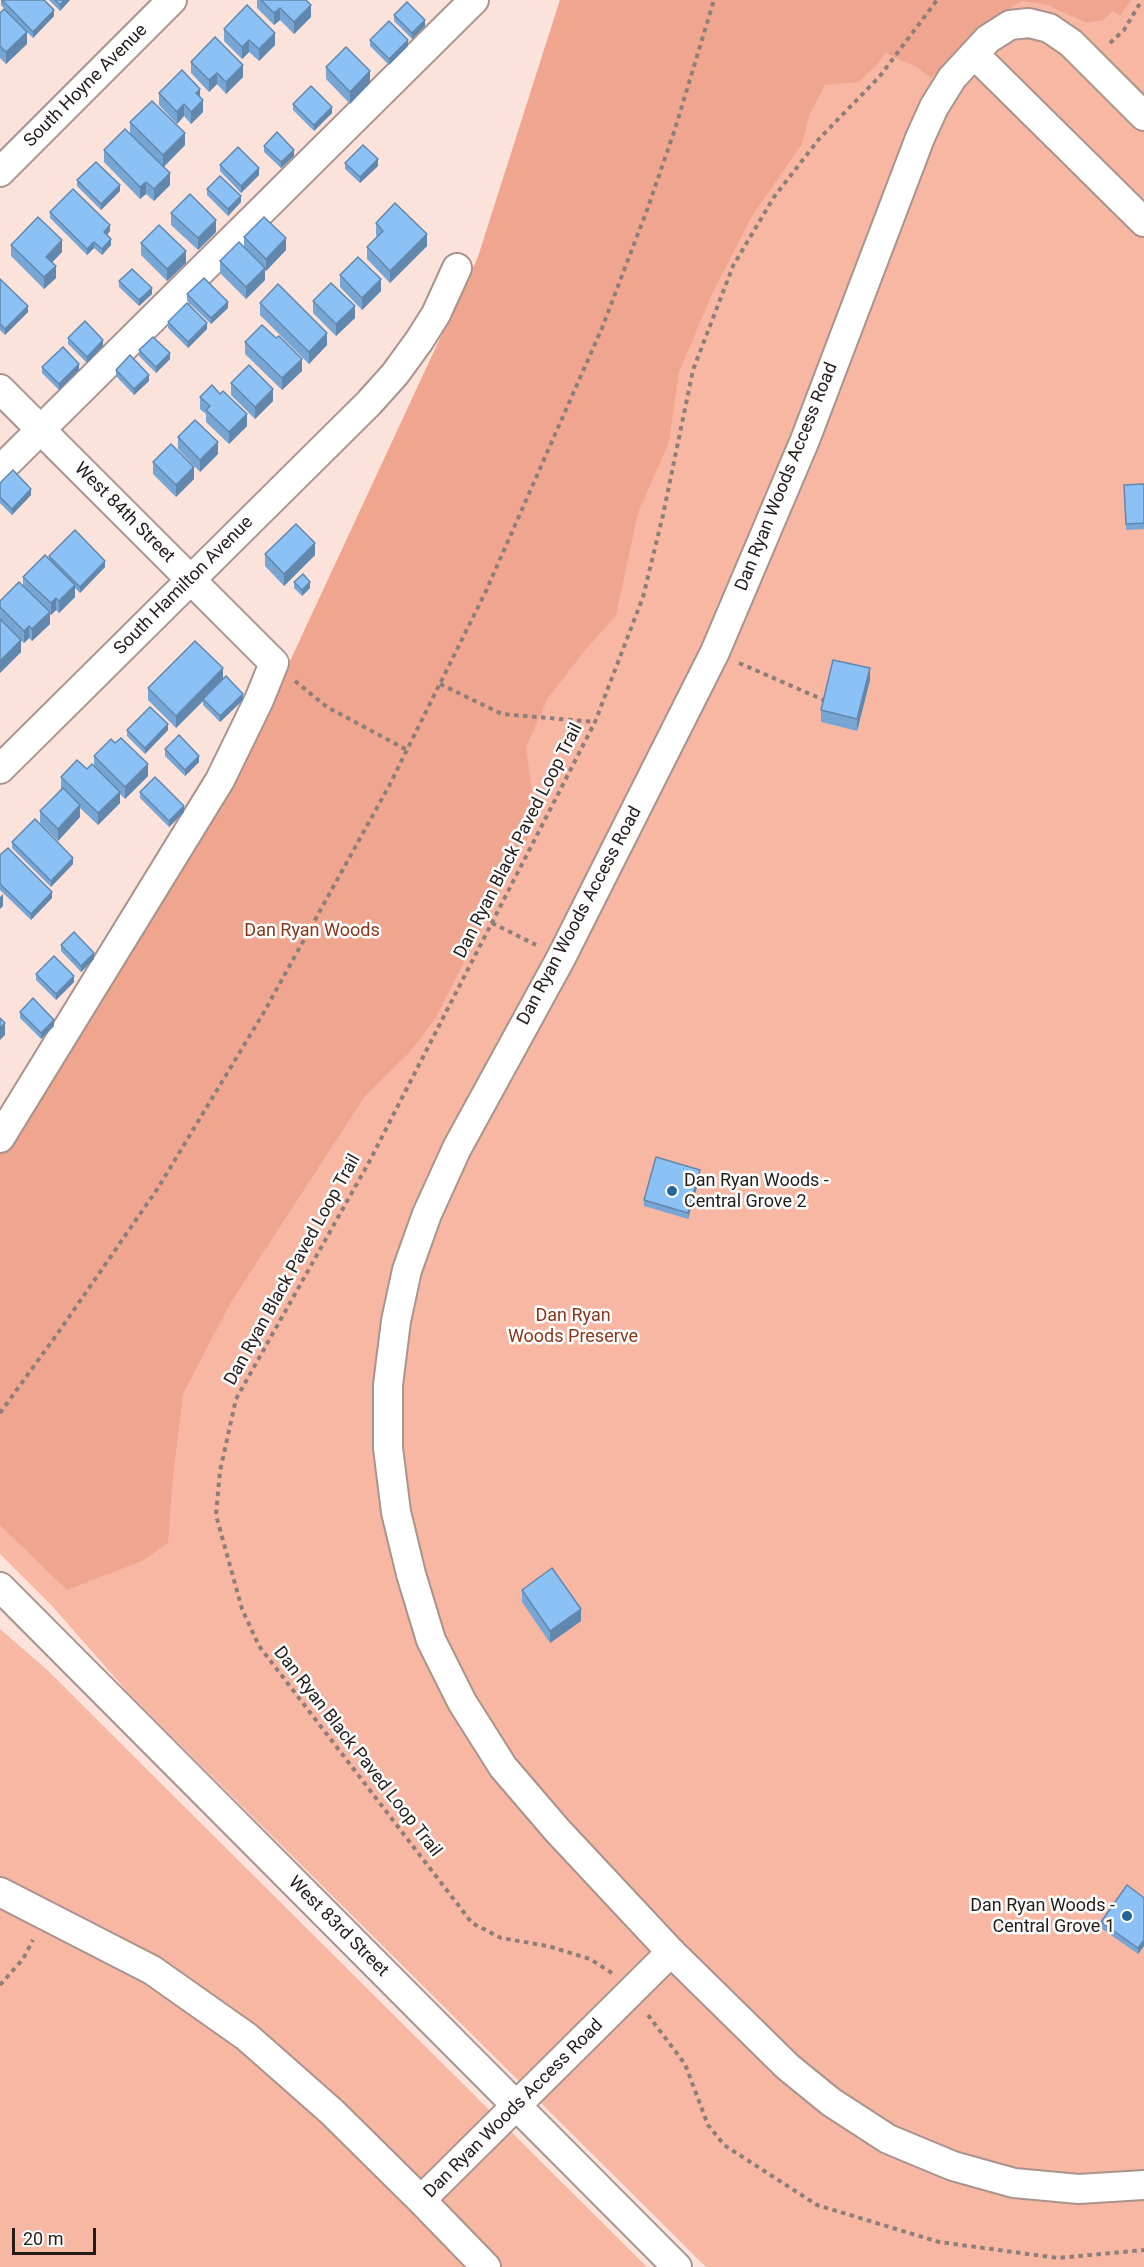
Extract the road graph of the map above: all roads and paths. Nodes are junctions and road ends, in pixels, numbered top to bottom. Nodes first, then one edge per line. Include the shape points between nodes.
1 (172, 0) edge
2 (474, 0) edge
3 (714, 0) edge
4 (937, 0) edge
5 (1142, 0) edge
6 (974, 54) junction
7 (1090, 63) junction
8 (1144, 116) edge
9 (0, 172) edge
10 (1144, 222) edge
11 (457, 268) dead end
12 (0, 389) edge
13 (40, 429) junction
14 (0, 470) edge
15 (191, 579) junction
16 (715, 652) junction
17 (274, 663) junction
18 (441, 684) junction
19 (826, 701) edge
20 (595, 722) junction
21 (407, 750) junction
22 (0, 769) edge
23 (492, 922) junction
24 (561, 958) junction
25 (0, 1138) edge
26 (0, 1413) edge
27 (0, 1587) edge
28 (0, 1892) edge
29 (47, 1916) junction
30 (671, 1952) junction
31 (0, 1985) edge
32 (630, 1992) junction
33 (516, 2106) junction
34 (1144, 2185) edge
35 (422, 2200) junction
36 (1144, 2250) edge
37 (486, 2267) edge
38 (677, 2267) edge

1 - 9 street, South Hoyne Avenue
2 - 13 street
3 - 18 path via 675,129 602,328
4 - 20 path, Dan Ryan Black Paved Loop Trail via 880,76 819,139 774,197 733,266 693,370 643,597
5 - 7 path via 1124,30
6 - 7 street, Dan Ryan Woods Access Road via 1010,25 1029,23 1049,28
6 - 10 street
6 - 16 street, Dan Ryan Woods Access Road via 952,78 920,138 805,440
7 - 8 street, Dan Ryan Woods Access Road
11 - 15 street, South Hamilton Avenue via 436,314 395,374
12 - 13 street, West 84th Street
13 - 14 street
13 - 15 street, West 84th Street
15 - 17 street, West 84th Street
15 - 22 street, South Hamilton Avenue
16 - 19 path
16 - 24 street, Dan Ryan Woods Access Road
17 - 21 path via 327,707
17 - 25 street via 220,780
18 - 20 path via 502,714
18 - 21 path
20 - 23 path, Dan Ryan Black Paved Loop Trail
21 - 26 path via 264,1012 158,1188
23 - 24 path
23 - 32 path, Dan Ryan Black Paved Loop Trail via 368,1164 236,1399 220,1471 216,1515 242,1609 260,1646 472,1923 501,1938 548,1946 590,1959 617,1976
24 - 30 street, Dan Ryan Woods Access Road via 457,1148 407,1270 388,1385 388,1448 396,1512 411,1574 431,1640 462,1702 503,1767
27 - 33 street, West 83rd Street
28 - 29 street
29 - 31 path via 23,1959
29 - 35 street via 152,1970 247,2037 332,2112
30 - 32 street, Dan Ryan Woods Access Road
30 - 34 street, Dan Ryan Woods Access Road via 788,2067 831,2102 888,2139 953,2166 1014,2183 1079,2189
32 - 33 street, Dan Ryan Woods Access Road
32 - 36 path, Dan Ryan Black Paved Loop Trail via 685,2064 708,2125 724,2145 817,2205 939,2242 1058,2258
33 - 35 street, Dan Ryan Woods Access Road
33 - 38 street, West 83rd Street
35 - 37 street, Dan Ryan Woods Access Road

